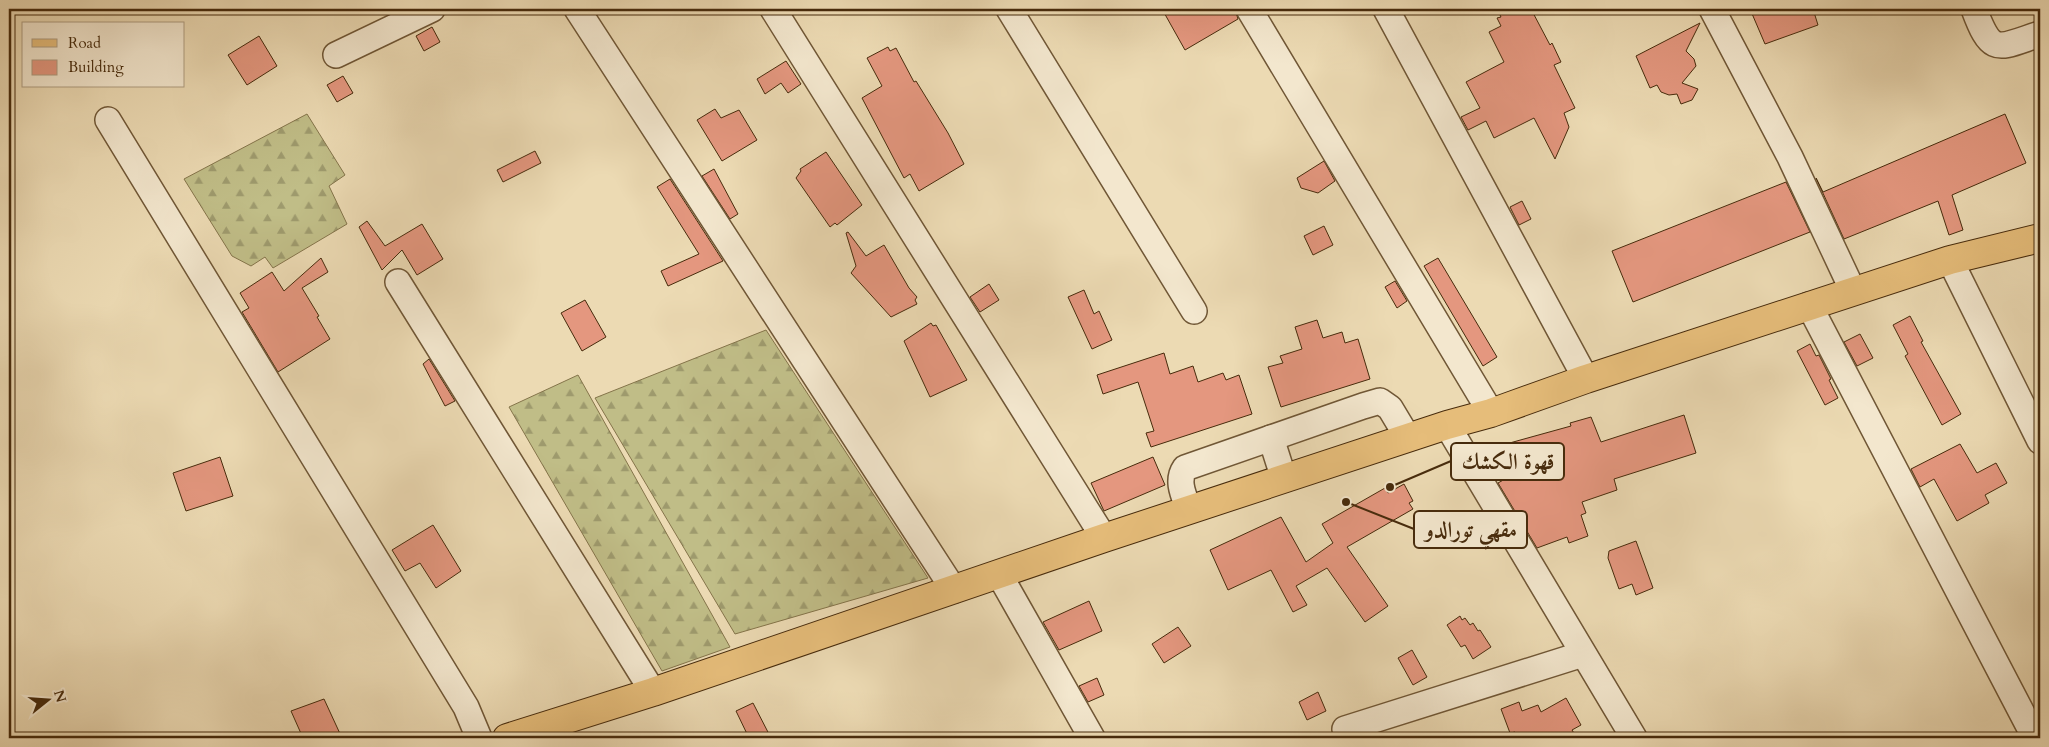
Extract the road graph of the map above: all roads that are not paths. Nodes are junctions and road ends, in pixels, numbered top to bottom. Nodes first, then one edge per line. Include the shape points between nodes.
1 (432, 9) edge
2 (577, 9) edge
3 (773, 9) edge
4 (1009, 9) edge
5 (1249, 9) edge
6 (1386, 9) edge
7 (1712, 9) edge
8 (1974, 9) edge
9 (2040, 34) edge
10 (336, 55) dead end
11 (108, 120) dead end
12 (2040, 238) edge
13 (1950, 260) junction
14 (398, 282) dead end
15 (1853, 291) junction
16 (1809, 305) junction
17 (1194, 311) dead end
18 (1586, 379) junction
19 (1491, 412) junction
20 (1447, 425) junction
21 (1271, 438) junction
22 (1408, 438) junction
23 (2040, 441) edge
24 (1284, 478) junction
25 (1189, 510) junction
26 (1104, 538) junction
27 (999, 574) junction
28 (954, 590) junction
29 (1583, 654) junction
30 (653, 692) junction
31 (1345, 728) dead end
32 (479, 738) edge
33 (507, 738) edge
34 (1092, 738) edge
35 (1634, 738) edge
36 (2035, 738) edge

1 - 10 street
2 - 28 street
3 - 26 street
4 - 17 street
5 - 19 street
6 - 18 street
7 - 15 street via 1790,158
8 - 9 street via 1983,32 1992,43 2004,46
11 - 32 street via 466,708
12 - 13 main road
13 - 15 main road
13 - 23 street
14 - 30 street
15 - 16 main road
16 - 18 main road
16 - 36 street
18 - 19 main road
19 - 20 main road
20 - 22 main road
20 - 29 street
21 - 22 street via 1380,401 1390,408
21 - 24 street
21 - 25 street via 1185,468 1180,475 1181,487
22 - 24 main road
24 - 25 main road
25 - 26 main road
26 - 27 main road
27 - 28 main road
27 - 34 street
28 - 30 main road
29 - 31 street
29 - 35 street
30 - 33 main road

